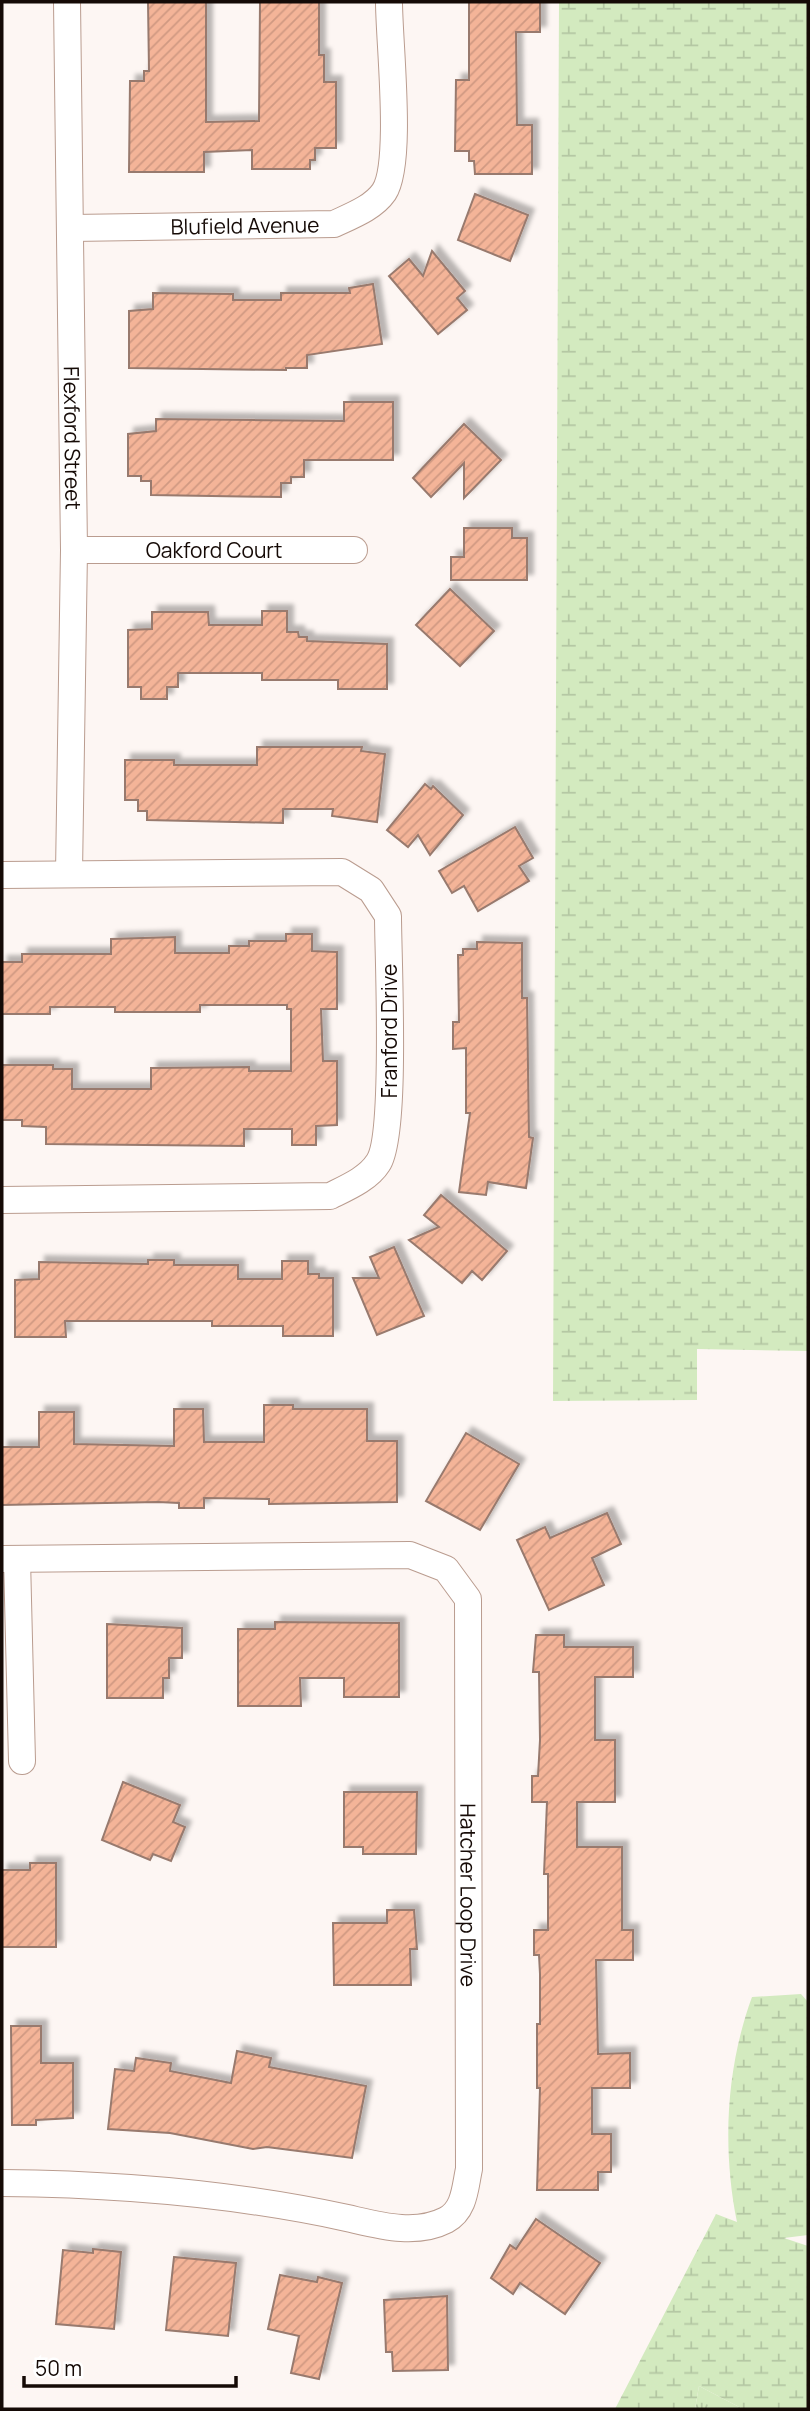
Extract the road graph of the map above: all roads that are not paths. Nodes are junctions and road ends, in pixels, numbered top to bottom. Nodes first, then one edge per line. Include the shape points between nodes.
1 (67, 2) edge
2 (389, 2) edge
3 (72, 228) junction
4 (74, 550) junction
5 (354, 550) dead end
6 (69, 873) junction
7 (2, 875) edge
8 (2, 1200) edge
9 (9, 1559) edge
10 (22, 1761) dead end
11 (2, 2183) edge

1 - 3 street, Flexford Street
2 - 3 street, Blufield Avenue via 393,156 384,191 363,210 334,224
3 - 4 street, Flexford Street
4 - 5 street, Oakford Court
4 - 6 street, Flexford Street
6 - 7 street, Franford Drive
6 - 8 street, Franford Drive via 342,872 372,890 388,916 389,1110 379,1162 358,1181 330,1196
9 - 10 street
9 - 11 street, Hatcher Loop Drive via 410,1555 446,1569 468,1599 469,2169 462,2204 446,2220 401,2230 276,2203 179,2190

